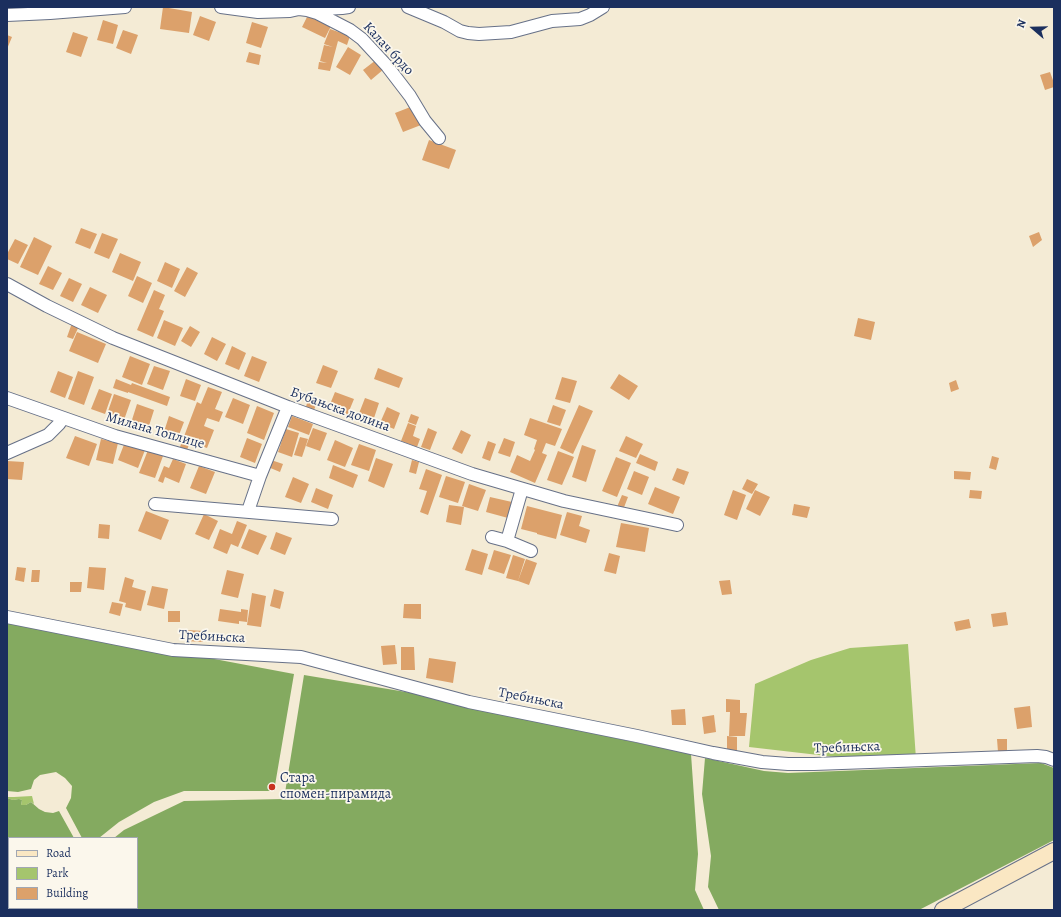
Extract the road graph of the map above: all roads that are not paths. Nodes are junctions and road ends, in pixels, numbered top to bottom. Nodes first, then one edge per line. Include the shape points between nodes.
1 (125, 7) edge
2 (221, 7) edge
3 (349, 7) edge
4 (408, 7) edge
5 (603, 7) edge
6 (316, 13) junction
7 (7, 14) edge
8 (439, 138) dead end
9 (7, 284) edge
10 (7, 398) edge
11 (288, 407) junction
12 (63, 418) junction
13 (7, 453) edge
14 (260, 476) junction
15 (522, 489) junction
16 (155, 504) dead end
17 (248, 511) junction
18 (332, 519) dead end
19 (676, 524) dead end
20 (492, 536) dead end
21 (507, 541) junction
22 (531, 551) dead end
23 (7, 617) edge
24 (1054, 760) edge
25 (1054, 851) edge
26 (943, 910) edge

1 - 7 street
2 - 6 street, Калач брдо via 258,12 299,9
3 - 6 street via 323,9
4 - 5 street via 460,31 479,34 511,32 552,21 580,19
6 - 8 street, Калач брдо via 362,39 410,96 424,121
9 - 11 street, Бубањска долина via 113,338
10 - 12 street, Милана Топлице
11 - 14 street
11 - 15 street, Бубањска долина via 472,474
12 - 13 street via 48,435
12 - 14 street, Милана Топлице via 115,436
14 - 17 street
15 - 19 street, Бубањска долина
15 - 21 street
16 - 17 street
17 - 18 street
20 - 21 street
21 - 22 street
23 - 24 street, Требињска via 173,650 301,657 469,702 762,762 814,764 1037,756
25 - 26 street

